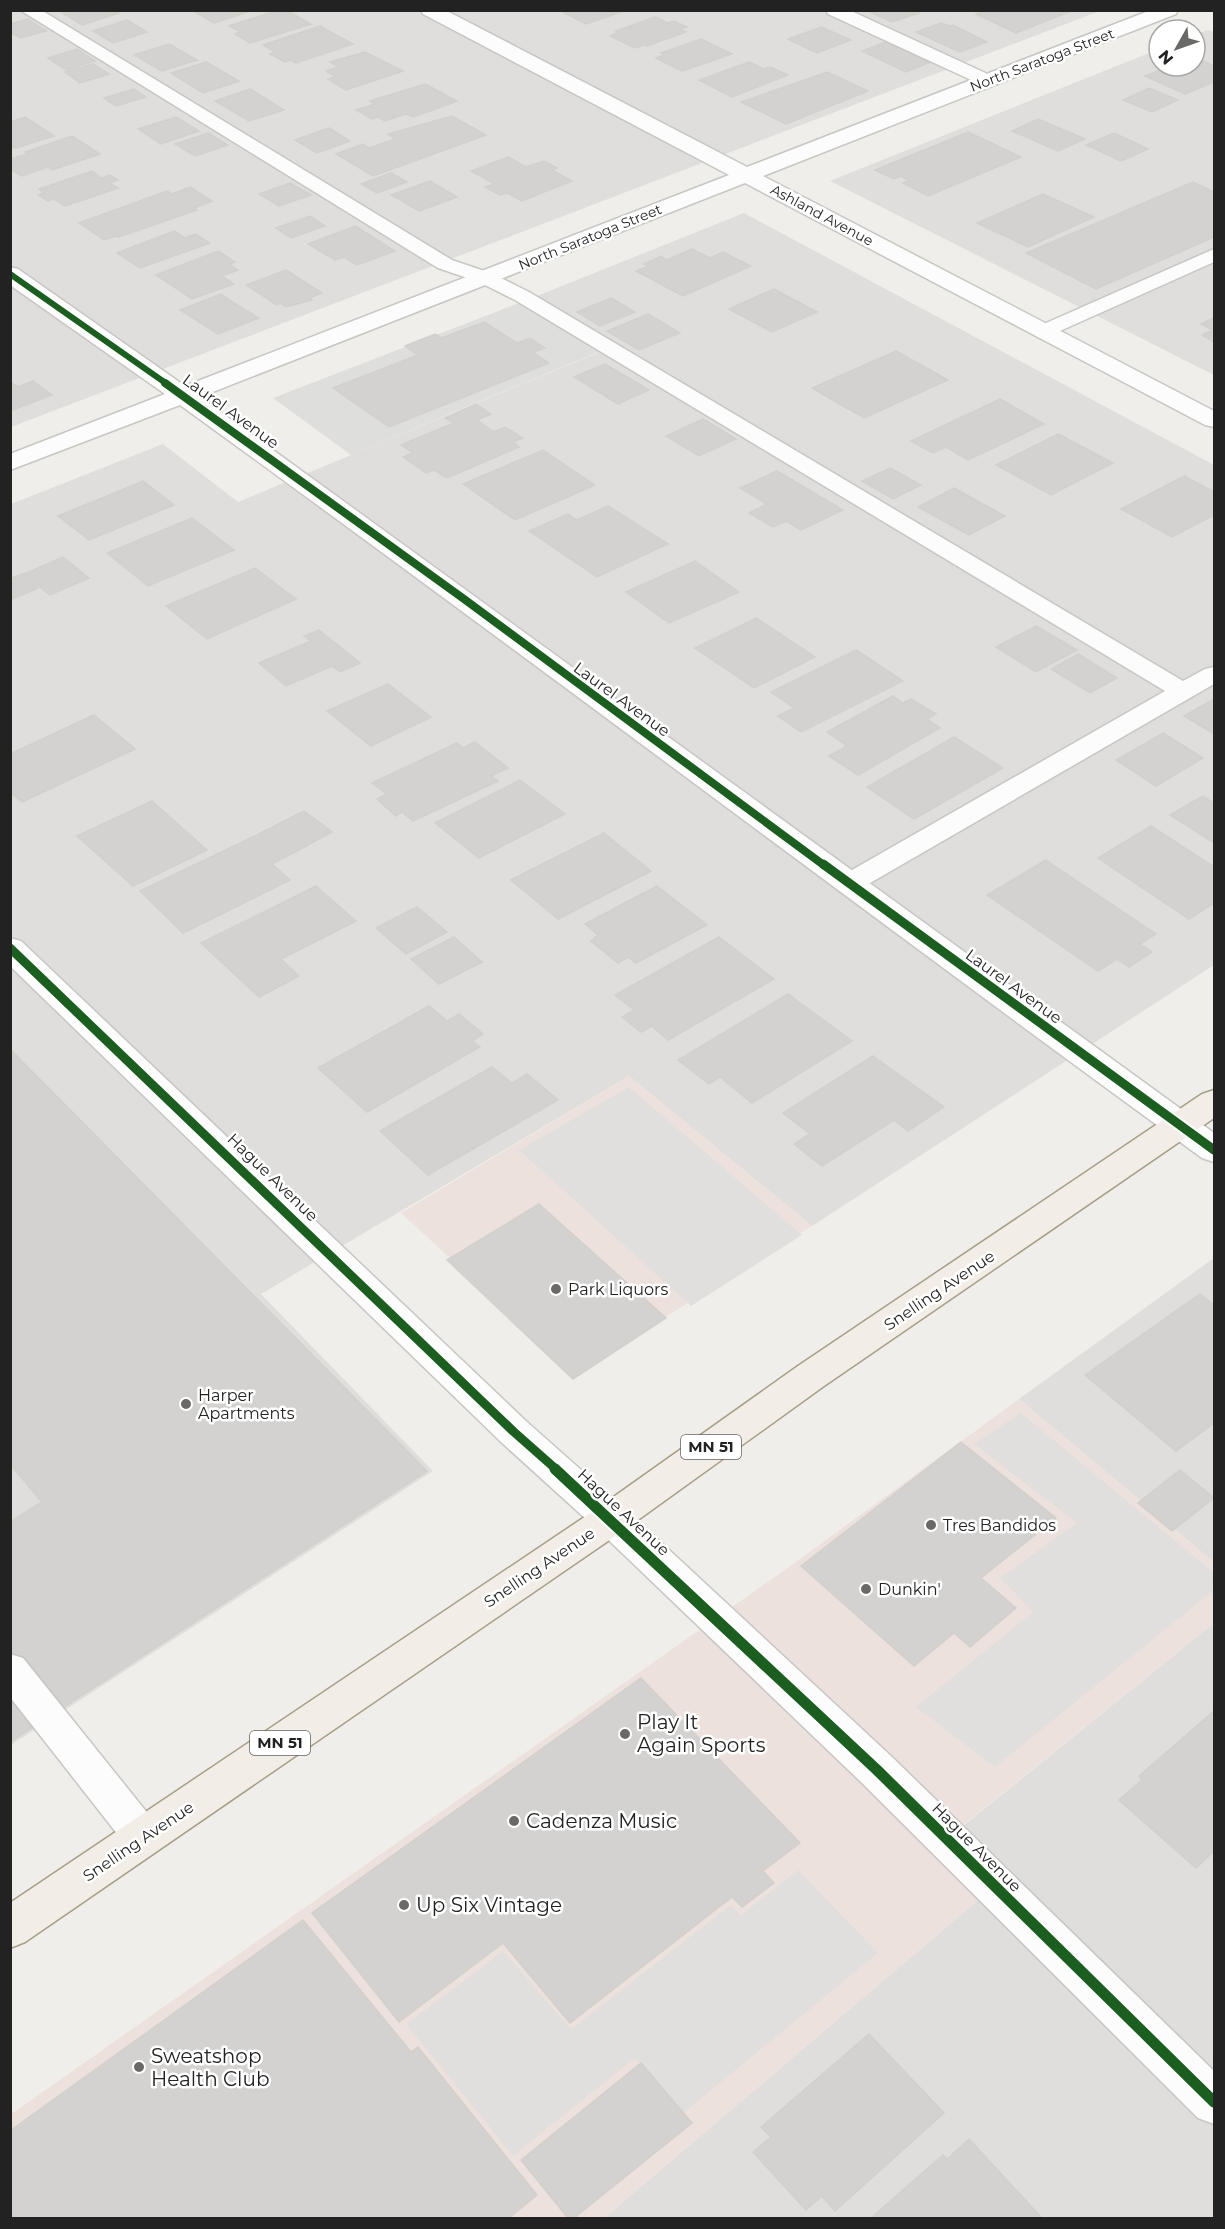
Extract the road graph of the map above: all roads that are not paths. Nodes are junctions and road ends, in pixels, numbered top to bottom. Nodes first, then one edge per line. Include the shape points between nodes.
1 (28, 10) edge
2 (430, 10) edge
3 (834, 10) edge
4 (1169, 10) edge
5 (988, 81) junction
6 (746, 174) junction
7 (1215, 255) edge
8 (10, 274) edge
9 (486, 278) junction
10 (1044, 331) junction
11 (185, 395) junction
12 (1215, 420) edge
13 (10, 463) edge
14 (1215, 674) edge
15 (1184, 692) junction
16 (848, 884) junction
17 (10, 948) edge
18 (1215, 1102) edge
19 (1181, 1125) junction
20 (1215, 1150) edge
21 (611, 1519) junction
22 (10, 1669) edge
23 (143, 1837) junction
24 (10, 1928) edge
25 (1215, 2102) edge

1 - 9 lane via 445,264
2 - 6 street, Ashland Avenue
3 - 5 lane
4 - 5 street, North Saratoga Street
5 - 6 street, North Saratoga Street
6 - 9 street, North Saratoga Street
6 - 10 street, Ashland Avenue
7 - 10 lane
8 - 11 street, Laurel Avenue
9 - 11 street, North Saratoga Street
9 - 15 lane via 533,302
10 - 12 street, Ashland Avenue
11 - 13 street, North Saratoga Street
11 - 16 street, Laurel Avenue
14 - 15 lane
15 - 16 lane
16 - 19 street, Laurel Avenue
17 - 21 street, Hague Avenue via 514,1432
18 - 19 main road, Snelling Avenue / MN 51
19 - 20 street, Laurel Avenue
19 - 21 main road, Snelling Avenue / MN 51 via 811,1376
21 - 23 main road, Snelling Avenue / MN 51
21 - 25 street, Hague Avenue via 877,1770
22 - 23 lane
23 - 24 main road, Snelling Avenue / MN 51

